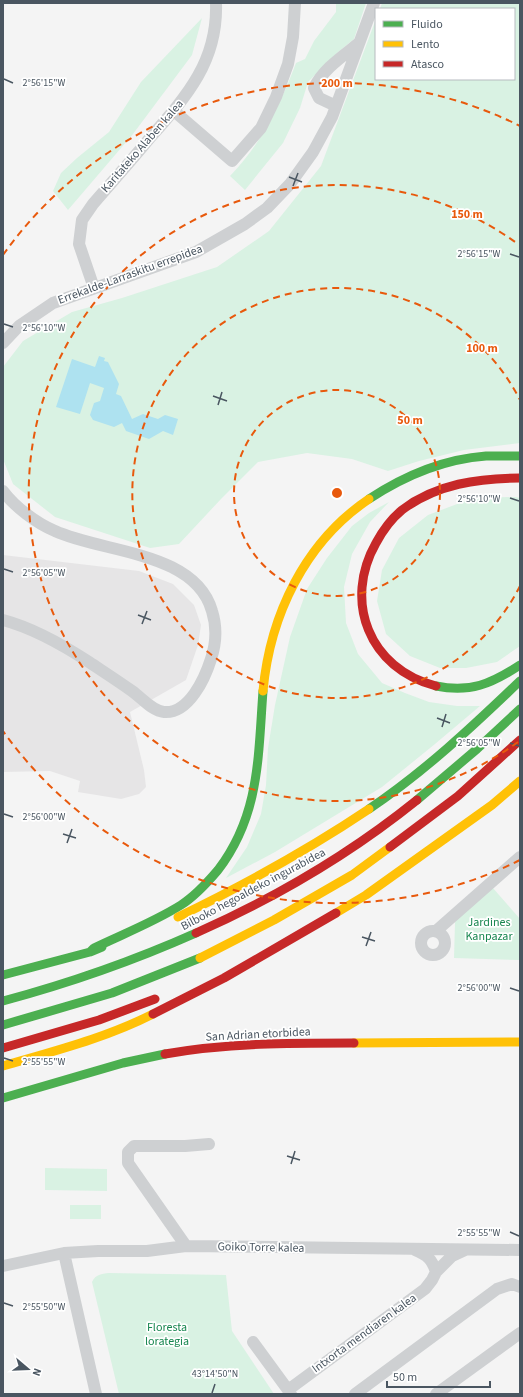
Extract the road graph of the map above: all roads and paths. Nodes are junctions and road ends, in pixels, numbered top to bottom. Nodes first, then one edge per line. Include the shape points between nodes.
1 (216, 3) edge
2 (295, 3) edge
3 (374, 3) edge
4 (359, 43) junction
5 (336, 106) junction
6 (174, 111) junction
7 (94, 288) junction
8 (3, 343) edge
9 (520, 456) edge
10 (520, 478) edge
11 (3, 491) edge
12 (3, 620) edge
13 (520, 665) edge
14 (520, 681) edge
15 (520, 710) edge
16 (520, 740) edge
17 (520, 780) edge
18 (483, 800) dead end
19 (424, 854) junction
20 (520, 857) edge
21 (436, 931) dead end
22 (90, 952) junction
23 (263, 955) junction
24 (3, 975) edge
25 (207, 977) dead end
26 (164, 995) dead end
27 (3, 1001) edge
28 (3, 1025) edge
29 (520, 1042) edge
30 (3, 1048) edge
31 (3, 1066) edge
32 (3, 1098) edge
33 (210, 1144) dead end
34 (186, 1246) junction
35 (412, 1248) junction
36 (466, 1250) junction
37 (520, 1250) edge
38 (64, 1253) junction
39 (3, 1266) edge
40 (436, 1272) junction
41 (520, 1287) edge
42 (520, 1333) edge
43 (253, 1342) dead end
44 (290, 1392) edge
45 (96, 1394) edge
46 (355, 1394) edge
47 (436, 1394) edge

1 - 6 street, Karitateko Alaben kalea via 215,30 206,62 198,79
2 - 6 street via 288,64 276,97 261,128 232,161
3 - 4 street, Errekalde-Larraskitu errepidea
4 - 5 street, Errekalde-Larraskitu errepidea
4 - 5 street via 335,62 319,78 314,88 319,98
5 - 7 street, Errekalde-Larraskitu errepidea via 313,152 290,184 267,208 245,224 196,252
6 - 7 street, Karitateko Alaben kalea via 82,220 79,244
7 - 8 street, Errekalde-Larraskitu errepidea via 53,303 19,326
9 - 22 main road via 470,458 422,470 365,501 323,540 291,588 274,635 262,699 255,787 242,832 232,850 218,870 185,902
10 - 13 main road via 481,479 445,487 404,508 373,545 363,572 360,598 365,624 372,642 395,668 412,678 431,685 464,689 506,674
11 - 12 street via 21,510 54,531 148,558 182,572 199,588 210,605 215,619 215,640 204,678 192,697 176,711 164,712 153,708 88,661 42,635
14 - 22 main road via 432,762 342,828 219,898 168,922
15 - 27 main road, Bilboko hegoaldeko ingurabidea via 443,779 388,822 337,858 277,892 221,922 111,968
16 - 28 main road via 458,796 352,875 274,920 198,959 112,993
17 - 19 main road via 492,805
18 - 19 main road
19 - 23 main road via 366,895
20 - 21 street
22 - 24 main road
23 - 25 main road
23 - 31 main road via 224,978 131,1025 93,1040
26 - 30 main road via 66,1031
29 - 32 main road, San Adrian etorbidea via 218,1046 128,1062
33 - 34 street via 134,1146 128,1152 128,1163
34 - 35 street, Goiko Torre kalea
34 - 38 street, Goiko Torre kalea via 147,1251
35 - 36 street, Goiko Torre kalea
35 - 40 street via 430,1259
36 - 37 street, Goiko Torre kalea
36 - 40 street, Intxorta mendiaren kalea via 452,1256
38 - 39 street, Goiko Torre kalea
38 - 45 street
40 - 44 street, Intxorta mendiaren kalea via 425,1289
41 - 46 street via 512,1284 496,1289
42 - 47 street
43 - 44 street

